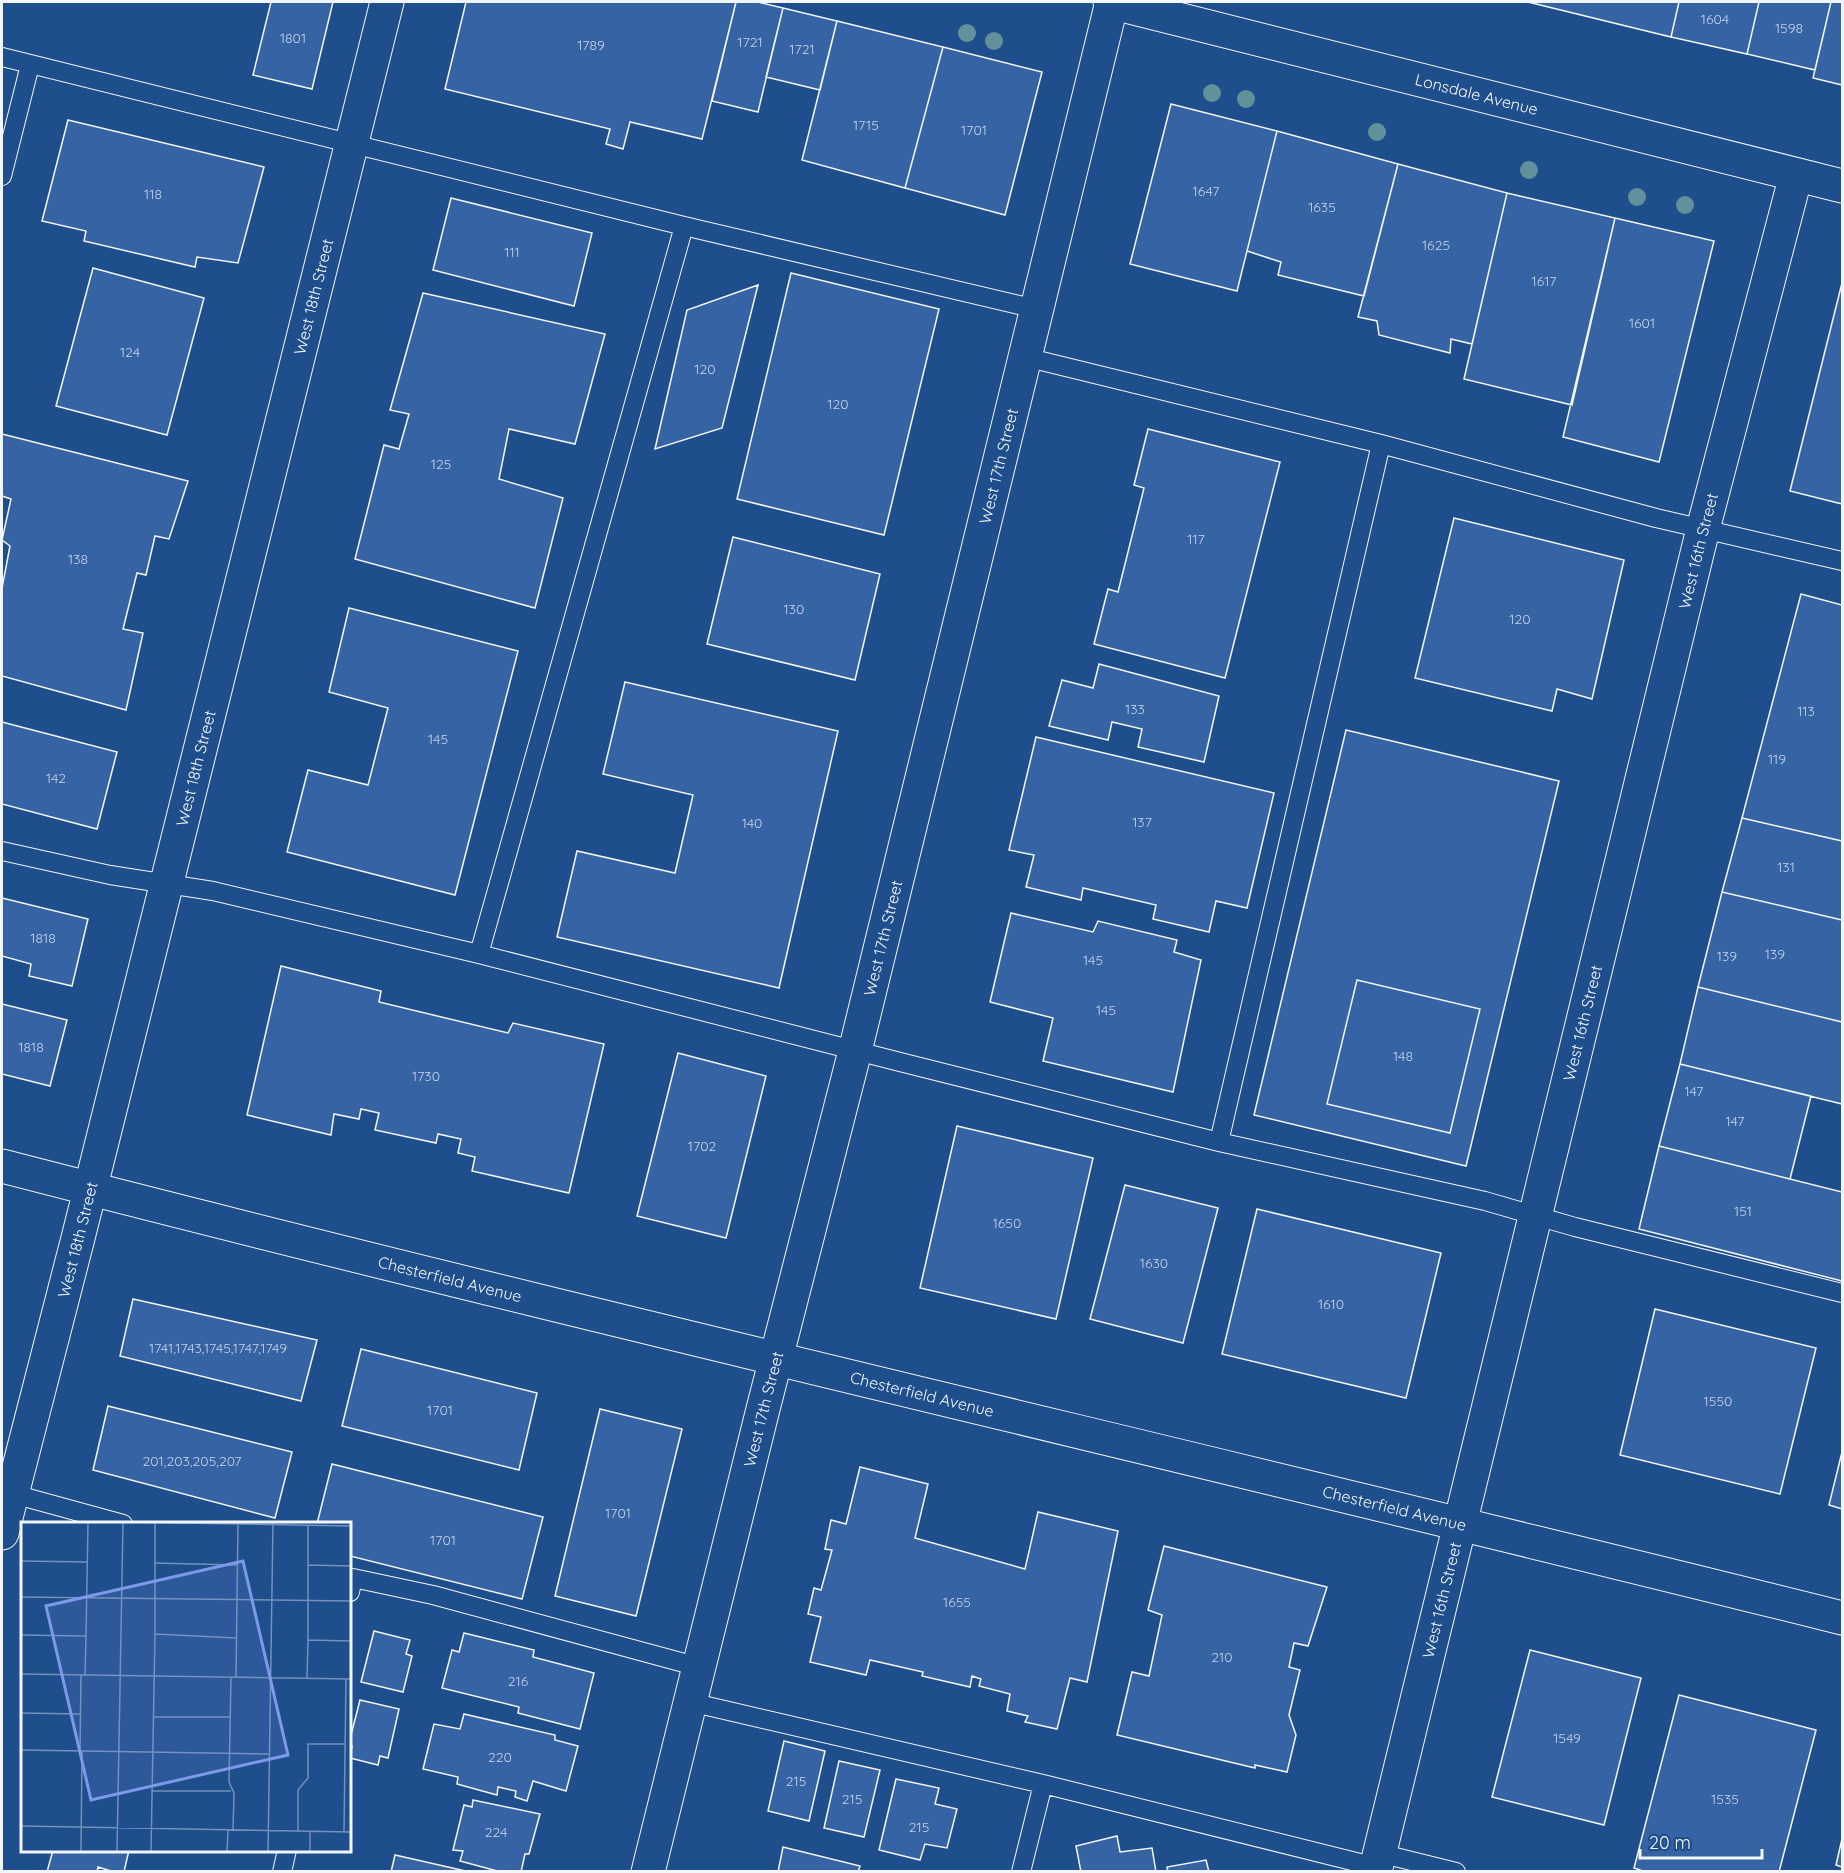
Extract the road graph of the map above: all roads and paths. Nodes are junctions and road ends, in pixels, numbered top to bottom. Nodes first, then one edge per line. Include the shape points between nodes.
1 (387, 2) edge
2 (1111, 2) edge
3 (2, 57) edge
4 (30, 65) junction
5 (350, 142) junction
6 (1796, 175) junction
7 (2, 176) edge
8 (1842, 186) edge
9 (684, 226) junction
10 (1036, 309) junction
11 (1025, 357) junction
12 (1381, 444) junction
13 (1704, 529) junction
14 (1842, 561) edge
15 (2, 852) edge
16 (165, 885) junction
17 (479, 954) junction
18 (855, 1051) junction
19 (1220, 1142) junction
20 (2, 1166) edge
21 (90, 1189) junction
22 (1534, 1215) junction
23 (1842, 1293) edge
24 (776, 1359) junction
25 (7, 1492) edge
26 (116, 1522) edge
27 (1460, 1524) junction
28 (2, 1533) edge
29 (351, 1582) edge
30 (1842, 1618) edge
31 (699, 1667) junction
32 (690, 1702) junction
33 (1042, 1784) junction
34 (287, 1852) edge
35 (1376, 1864) edge
36 (282, 1872) edge
37 (648, 1872) edge
38 (1021, 1872) edge
39 (1456, 1872) edge

1 - 5 street, West 18th Street
2 - 6 street, Lonsdale Avenue
2 - 10 street, West 17th Street
3 - 4 lane
4 - 5 lane
4 - 7 lane
5 - 9 lane
5 - 16 street, West 18th Street
6 - 8 street, Lonsdale Avenue
6 - 13 street, West 16th Street
9 - 10 lane
9 - 17 lane
10 - 11 street, West 17th Street
11 - 12 lane
11 - 18 street, West 17th Street
12 - 13 lane
12 - 19 lane
13 - 14 lane
13 - 22 street, West 16th Street
15 - 16 lane
16 - 17 lane via 213,891
16 - 21 street, West 18th Street
17 - 18 lane
18 - 19 lane
18 - 24 street, West 17th Street
19 - 22 lane
20 - 21 street, Chesterfield Avenue
21 - 24 street, Chesterfield Avenue
21 - 25 street, West 18th Street
22 - 23 lane
22 - 27 street, West 16th Street
24 - 27 street, Chesterfield Avenue
24 - 31 street, West 17th Street
25 - 26 lane
25 - 28 street, West 18th Street
27 - 30 street, Chesterfield Avenue
27 - 35 street, West 16th Street
29 - 31 lane via 433,1595
31 - 32 street, West 17th Street
32 - 33 lane
32 - 37 street, West 17th Street
33 - 35 lane
33 - 38 lane
34 - 36 lane
35 - 39 lane

